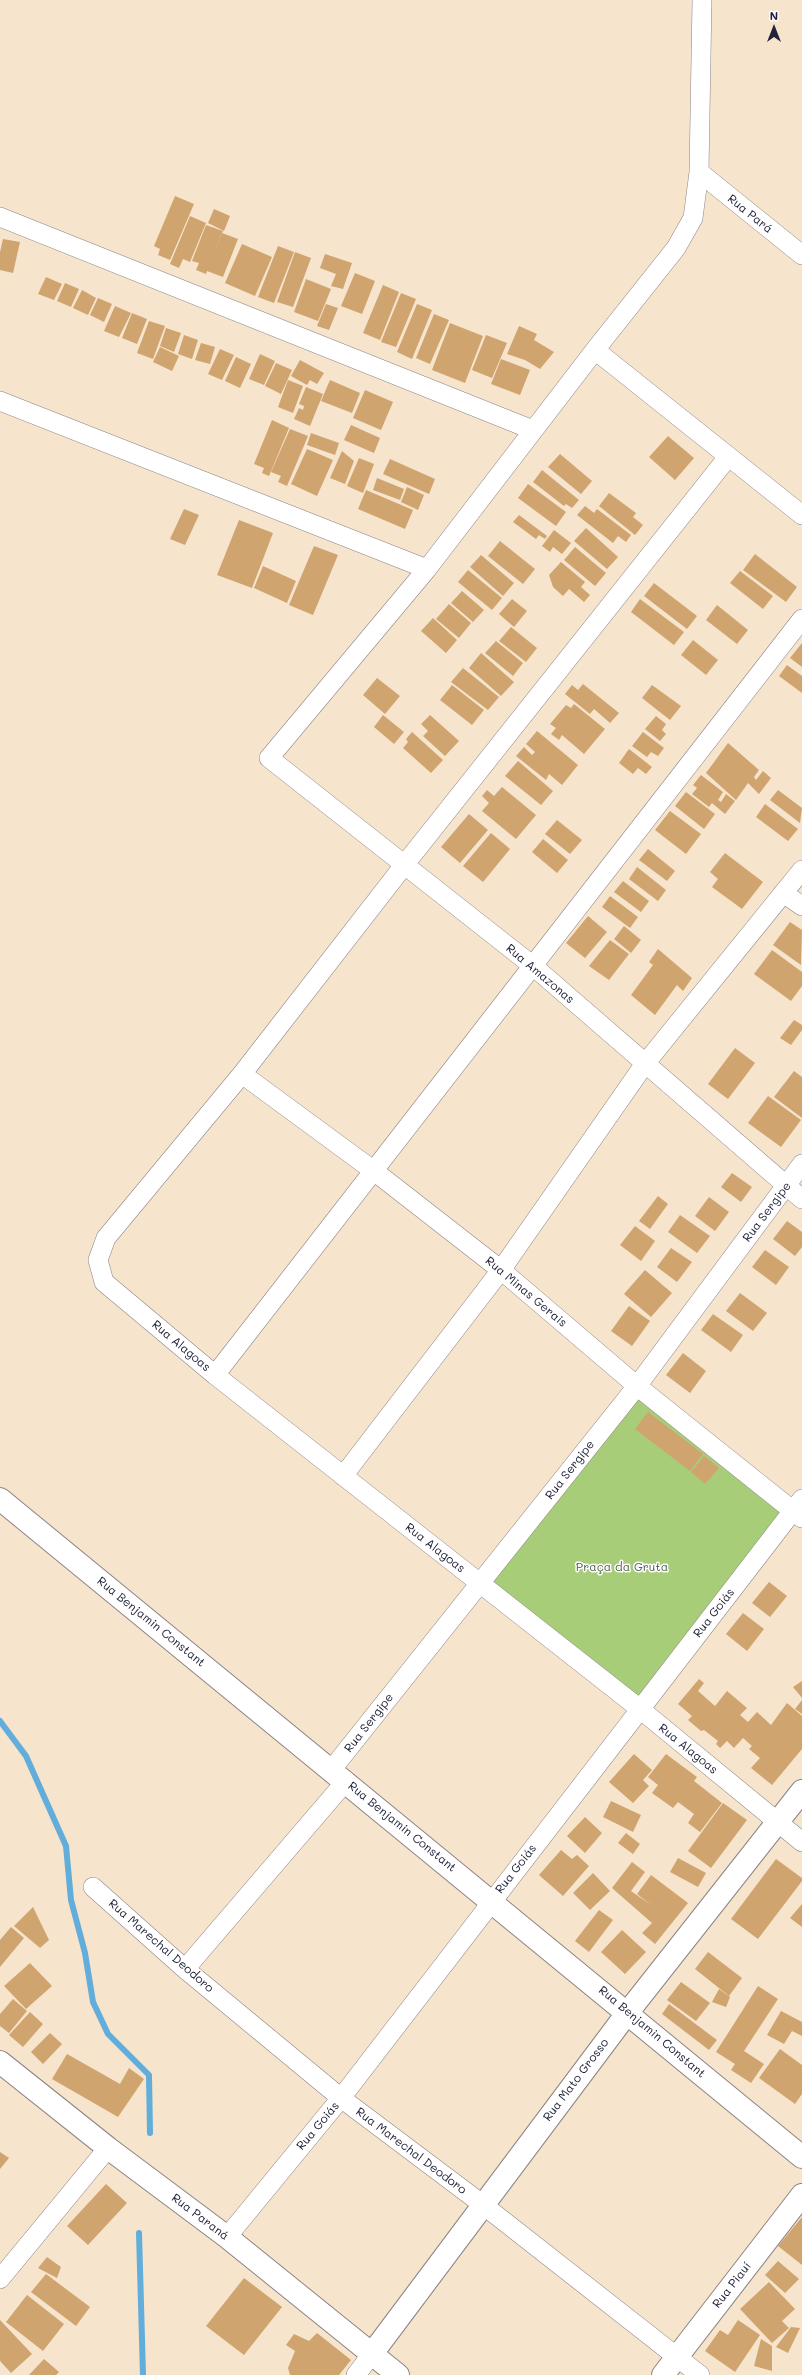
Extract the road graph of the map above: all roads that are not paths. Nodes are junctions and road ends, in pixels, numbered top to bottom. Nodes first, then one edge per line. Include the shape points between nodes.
1 (702, 0) edge
2 (698, 172) junction
3 (0, 217) edge
4 (802, 255) edge
5 (596, 350) junction
6 (0, 401) edge
7 (534, 430) junction
8 (728, 457) junction
9 (802, 515) edge
10 (427, 569) junction
11 (802, 619) edge
12 (405, 864) junction
13 (802, 870) edge
14 (783, 893) junction
15 (802, 906) edge
16 (532, 966) junction
17 (644, 1065) junction
18 (242, 1074) junction
19 (802, 1164) edge
20 (374, 1171) junction
21 (786, 1186) junction
22 (802, 1199) edge
23 (501, 1270) junction
24 (215, 1375) junction
25 (637, 1386) junction
26 (343, 1476) junction
27 (0, 1499) edge
28 (799, 1509) edge
29 (480, 1583) junction
30 (640, 1709) junction
31 (339, 1775) junction
32 (802, 1791) edge
33 (777, 1822) junction
34 (802, 1842) edge
35 (93, 1887) dead end
36 (492, 1901) junction
37 (186, 1969) junction
38 (628, 2012) junction
39 (0, 2062) edge
40 (341, 2098) junction
41 (108, 2148) junction
42 (802, 2156) edge
43 (802, 2195) edge
44 (482, 2204) junction
45 (228, 2237) junction
46 (0, 2279) edge
47 (371, 2355) junction
48 (677, 2356) junction
49 (356, 2375) edge
50 (398, 2375) edge
51 (663, 2375) edge
52 (700, 2375) edge

1 - 2 street
2 - 4 street, Rua Pará
2 - 5 street via 693,218 676,248
3 - 7 street
5 - 7 street
5 - 8 street
6 - 10 street
7 - 10 street
8 - 9 street
8 - 12 street, Rua Alagoas
10 - 12 street, Rua Amazonas via 269,758
11 - 16 street
12 - 16 street, Rua Amazonas
12 - 18 street, Rua Alagoas
13 - 14 street
14 - 15 street
14 - 17 street
16 - 17 street, Rua Amazonas
16 - 20 street
17 - 21 street, Rua Amazonas
17 - 23 street
18 - 20 street, Rua Minas Gerais
18 - 24 street, Rua Alagoas via 106,1238 98,1260 104,1282
19 - 21 street, Rua Sergipe
20 - 23 street, Rua Minas Gerais
20 - 24 street
21 - 22 street, Rua Amazonas
21 - 25 street, Rua Sergipe
23 - 25 street, Rua Minas Gerais
23 - 26 street
24 - 26 street, Rua Alagoas
25 - 28 street, Rua Minas Gerais
25 - 29 street, Rua Sergipe
26 - 29 street, Rua Alagoas
27 - 31 street, Rua Benjamin Constant
28 - 30 street, Rua Goiás
29 - 30 street, Rua Alagoas
29 - 31 street, Rua Sergipe
30 - 33 street, Rua Alagoas
30 - 36 street, Rua Goiás
31 - 36 street, Rua Benjamin Constant
31 - 37 street, Rua Sergipe
32 - 33 street, Rua Mato Grosso
33 - 34 street, Rua Alagoas
33 - 38 street, Rua Mato Grosso
35 - 37 street, Rua Marechal Deodoro
36 - 38 street, Rua Benjamin Constant
36 - 40 street, Rua Goiás
37 - 40 street, Rua Marechal Deodoro
38 - 42 street, Rua Benjamin Constant
38 - 44 street, Rua Mato Grosso
39 - 41 street, Rua Paraná
40 - 44 street, Rua Marechal Deodoro
40 - 45 street, Rua Goiás
41 - 45 street, Rua Paraná
41 - 46 street
43 - 48 street, Rua Piauí
44 - 47 street, Rua Mato Grosso
44 - 48 street, Rua Marechal Deodoro
45 - 47 street, Rua Paraná
47 - 49 street, Rua Mato Grosso
47 - 50 street, Rua Paraná
48 - 51 street, Rua Piauí
48 - 52 street, Rua Marechal Deodoro

